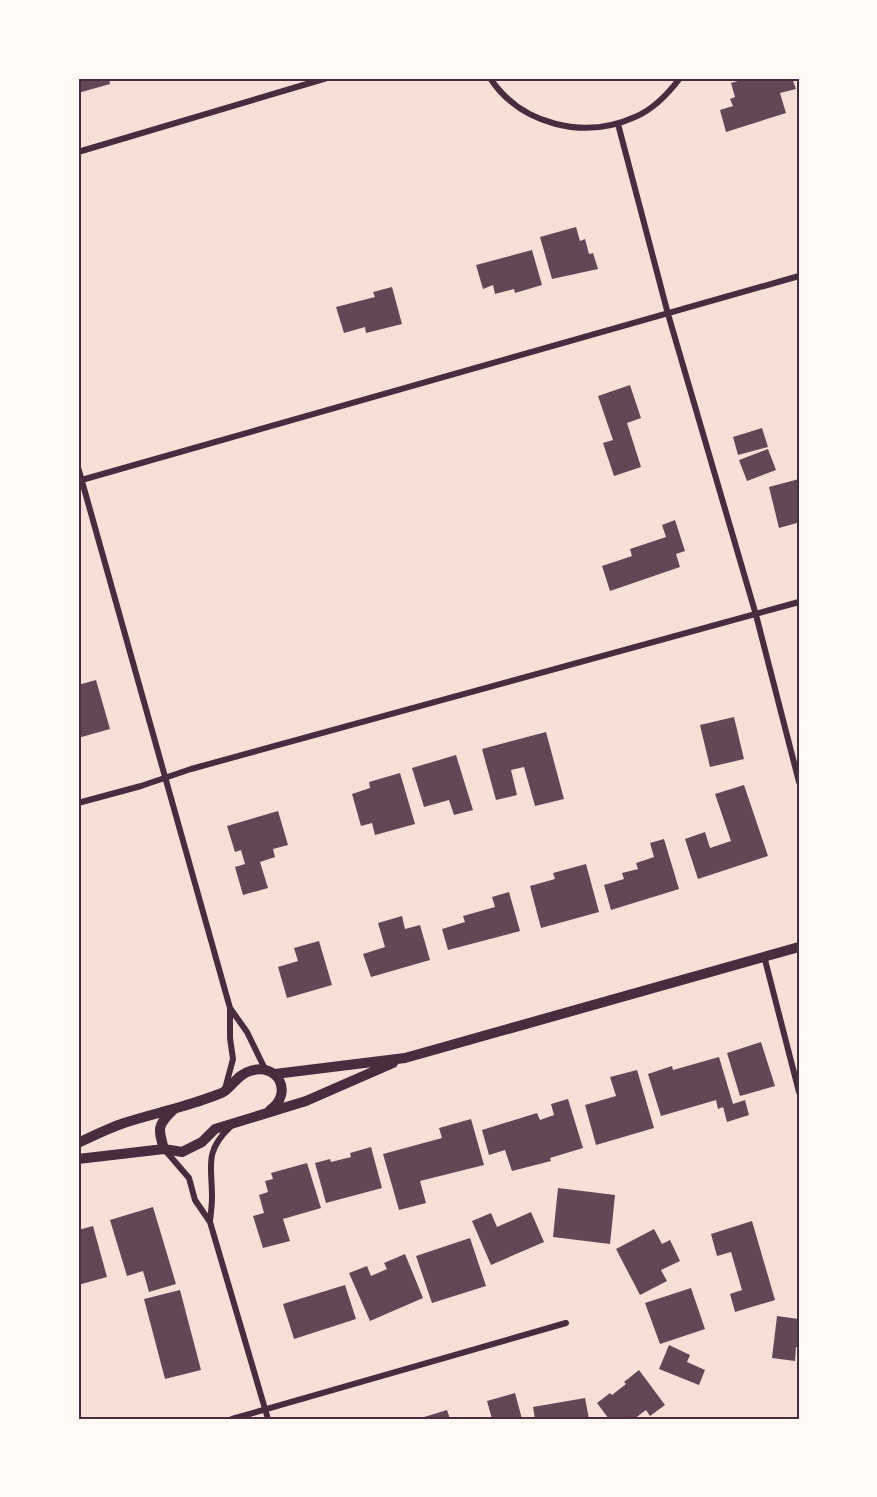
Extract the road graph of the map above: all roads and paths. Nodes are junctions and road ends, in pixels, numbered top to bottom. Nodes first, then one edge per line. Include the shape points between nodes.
1 (327, 78) edge
2 (490, 78) edge
3 (680, 78) edge
4 (618, 124) junction
5 (78, 152) edge
6 (799, 276) edge
7 (668, 314) junction
8 (78, 467) edge
9 (80, 480) edge
10 (799, 602) edge
11 (756, 615) junction
12 (166, 778) junction
13 (799, 782) edge
14 (78, 803) edge
15 (799, 947) edge
16 (764, 956) junction
17 (230, 1008) junction
18 (405, 1058) junction
19 (270, 1072) junction
20 (225, 1091) junction
21 (799, 1092) edge
22 (173, 1110) junction
23 (267, 1113) junction
24 (234, 1122) junction
25 (78, 1143) edge
26 (164, 1149) junction
27 (78, 1159) edge
28 (210, 1222) junction
29 (566, 1323) dead end
30 (266, 1409) junction
31 (232, 1419) edge
32 (268, 1419) edge

1 - 5 street
2 - 4 street via 505,96 539,119 578,128
3 - 4 street via 653,106
4 - 7 street
6 - 7 street
7 - 9 street
7 - 11 street
8 - 9 street
9 - 12 street
10 - 11 street
11 - 12 street
11 - 13 street
12 - 14 street
12 - 17 street
15 - 16 street
16 - 18 street
16 - 21 street
17 - 19 street
17 - 20 street via 233,1059
18 - 19 street
18 - 23 street via 306,1101
19 - 20 street via 250,1071
19 - 23 street via 282,1084 282,1093 278,1104
20 - 22 street
22 - 25 street via 123,1123
22 - 26 street via 161,1122 159,1133
23 - 24 street
24 - 26 street via 215,1129 202,1142 182,1152
24 - 28 street via 217,1143 209,1166
26 - 27 street
26 - 28 street via 189,1178 195,1200
28 - 30 street
29 - 30 street
30 - 31 street
30 - 32 street

